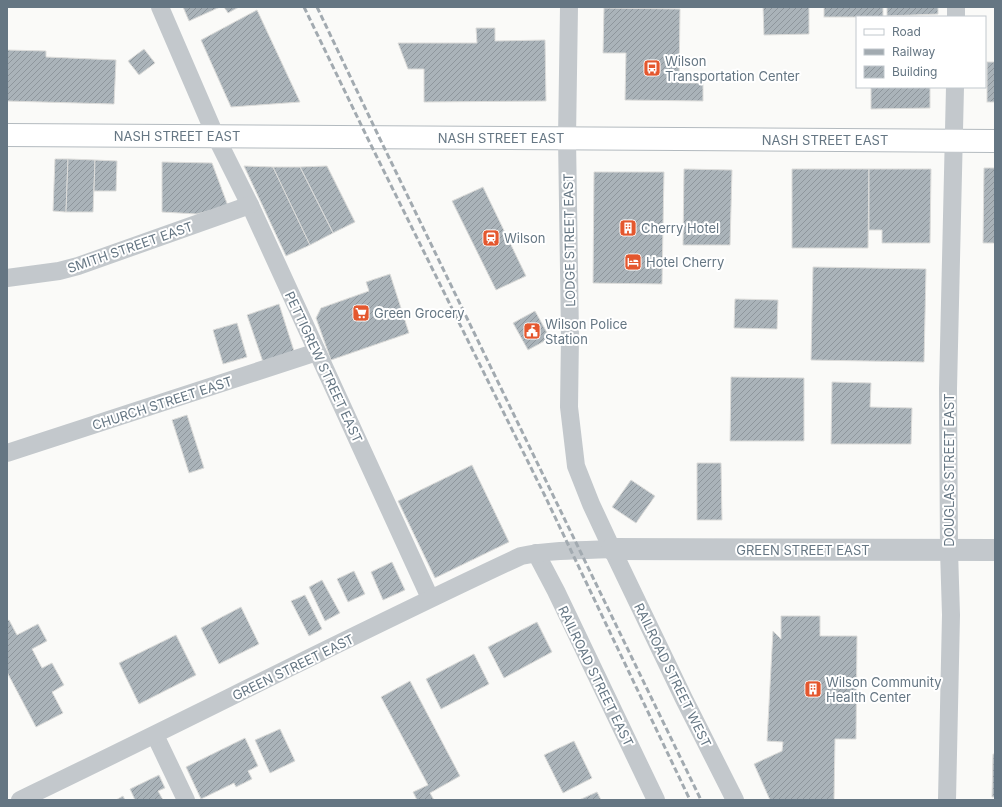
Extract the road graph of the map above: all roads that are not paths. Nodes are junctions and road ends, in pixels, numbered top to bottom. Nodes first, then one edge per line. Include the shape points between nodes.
1 (160, 7) edge
2 (568, 7) edge
3 (955, 88) edge
4 (7, 135) edge
5 (216, 136) junction
6 (567, 138) junction
7 (954, 140) junction
8 (995, 141) edge
9 (250, 205) junction
10 (7, 278) edge
11 (317, 352) junction
12 (7, 453) edge
13 (612, 549) junction
14 (949, 550) junction
15 (995, 550) edge
16 (536, 553) junction
17 (430, 598) junction
18 (155, 735) junction
19 (20, 800) edge
20 (186, 800) edge
21 (656, 800) edge
22 (735, 800) edge
23 (947, 800) edge

1 - 5 street, PETTIGREW STREET EAST
2 - 6 street, LODGE STREET EAST
3 - 7 street, DOUGLAS STREET EAST
4 - 5 main road, NASH STREET EAST
5 - 6 main road, NASH STREET EAST
5 - 9 street, PETTIGREW STREET EAST
6 - 7 main road, NASH STREET EAST
6 - 13 street, LODGE STREET EAST via 569,407 576,466
7 - 8 main road, NASH STREET EAST
7 - 14 street, DOUGLAS STREET EAST via 948,389
9 - 10 street, SMITH STREET EAST via 59,271
9 - 11 street, PETTIGREW STREET EAST
11 - 12 street, CHURCH STREET EAST
11 - 17 street, PETTIGREW STREET EAST
13 - 14 street, GREEN STREET EAST
13 - 16 street, GREEN STREET EAST
13 - 22 street, RAILROAD STREET WEST
14 - 15 street, GREEN STREET EAST
14 - 23 street, DOUGLAS STREET EAST via 951,615
16 - 17 street, GREEN STREET EAST via 521,556
16 - 21 street, RAILROAD STREET EAST
17 - 18 street, GREEN STREET EAST
18 - 19 street, GREEN STREET EAST
18 - 20 street

